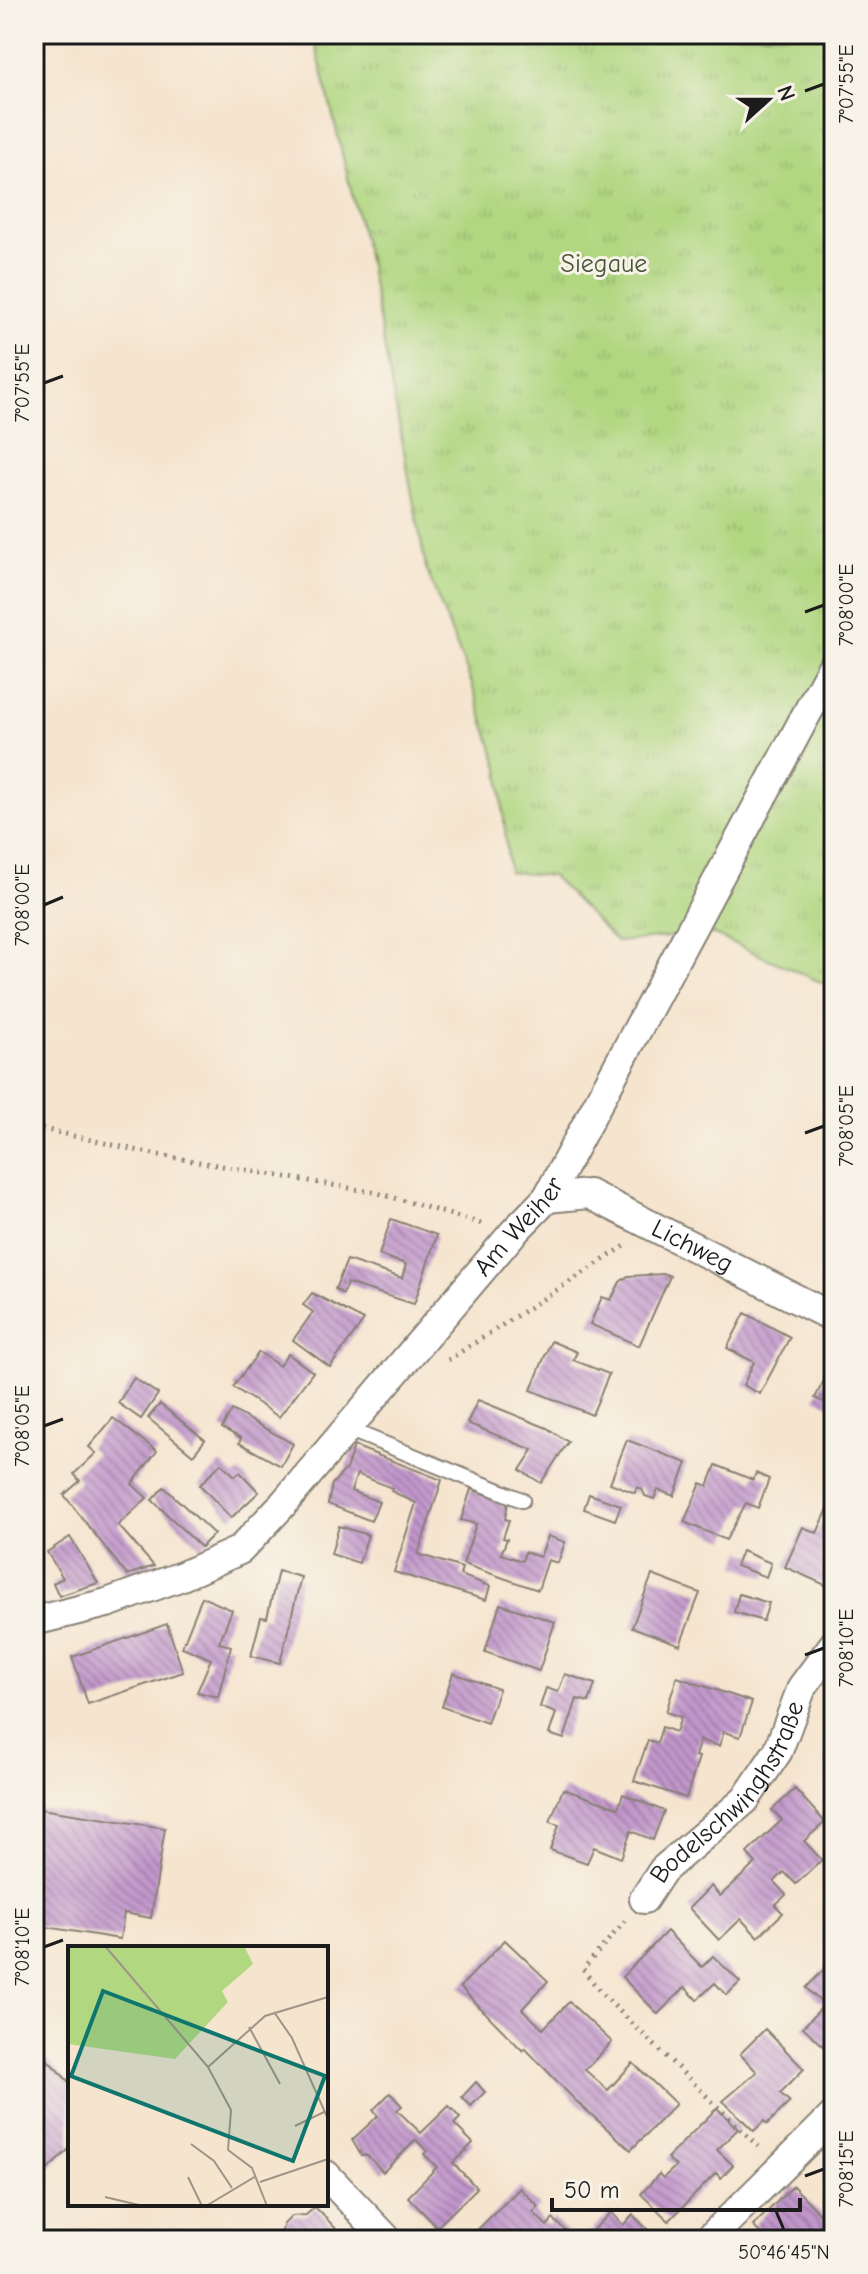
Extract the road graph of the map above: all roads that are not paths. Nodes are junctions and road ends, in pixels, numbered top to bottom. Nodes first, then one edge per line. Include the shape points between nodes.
1 (834, 663) edge
2 (547, 1198) junction
3 (834, 1318) edge
4 (344, 1428) junction
5 (522, 1500) dead end
6 (34, 1621) edge
7 (834, 1644) edge
8 (644, 1899) road end
9 (834, 2115) edge
10 (328, 2177) edge
11 (388, 2240) edge
12 (708, 2240) edge

1 - 2 street, Am Weiher
2 - 3 street, Lichweg via 589,1194
2 - 4 street, Am Weiher
4 - 5 lane
4 - 6 street, Am Weiher via 240,1550 107,1603
7 - 8 street, Bodelschwinghstraße via 802,1687 778,1751 745,1800 663,1870
9 - 12 street
10 - 11 street

